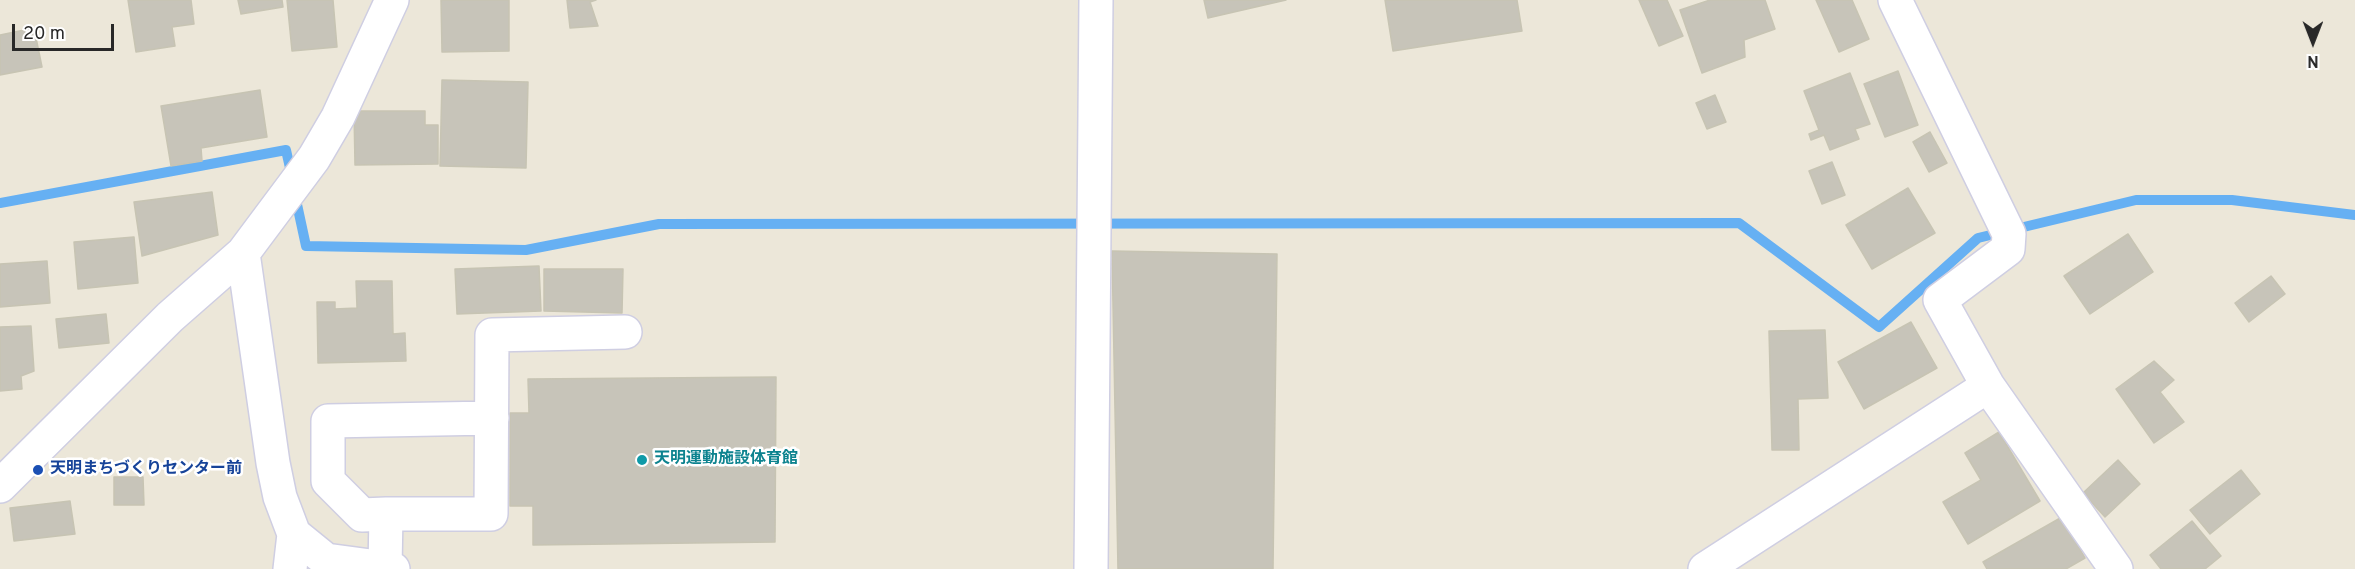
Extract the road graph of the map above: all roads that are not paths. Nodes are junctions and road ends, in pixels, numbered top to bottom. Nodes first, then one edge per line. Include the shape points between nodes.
1 (392, 0) edge
2 (1096, 0) edge
3 (1895, 0) edge
4 (243, 253) junction
5 (626, 332) dead end
6 (1988, 386) junction
7 (492, 418) junction
8 (273, 463) junction
9 (327, 464) junction
10 (0, 486) edge
11 (386, 514) junction
12 (294, 534) junction
13 (290, 569) edge
14 (388, 569) edge
15 (1091, 569) edge
16 (1705, 569) edge
17 (2116, 569) edge

1 - 4 street via 338,117 314,158
2 - 15 street
3 - 6 street via 2009,234 2008,249 1940,300
4 - 8 street
4 - 10 street via 170,317
5 - 7 street via 492,335
6 - 16 street
6 - 17 street
7 - 9 street via 328,421
7 - 11 street via 491,514
8 - 9 street
8 - 12 street
9 - 11 street via 327,481 362,515
11 - 14 street
12 - 13 street
12 - 14 street via 326,560

